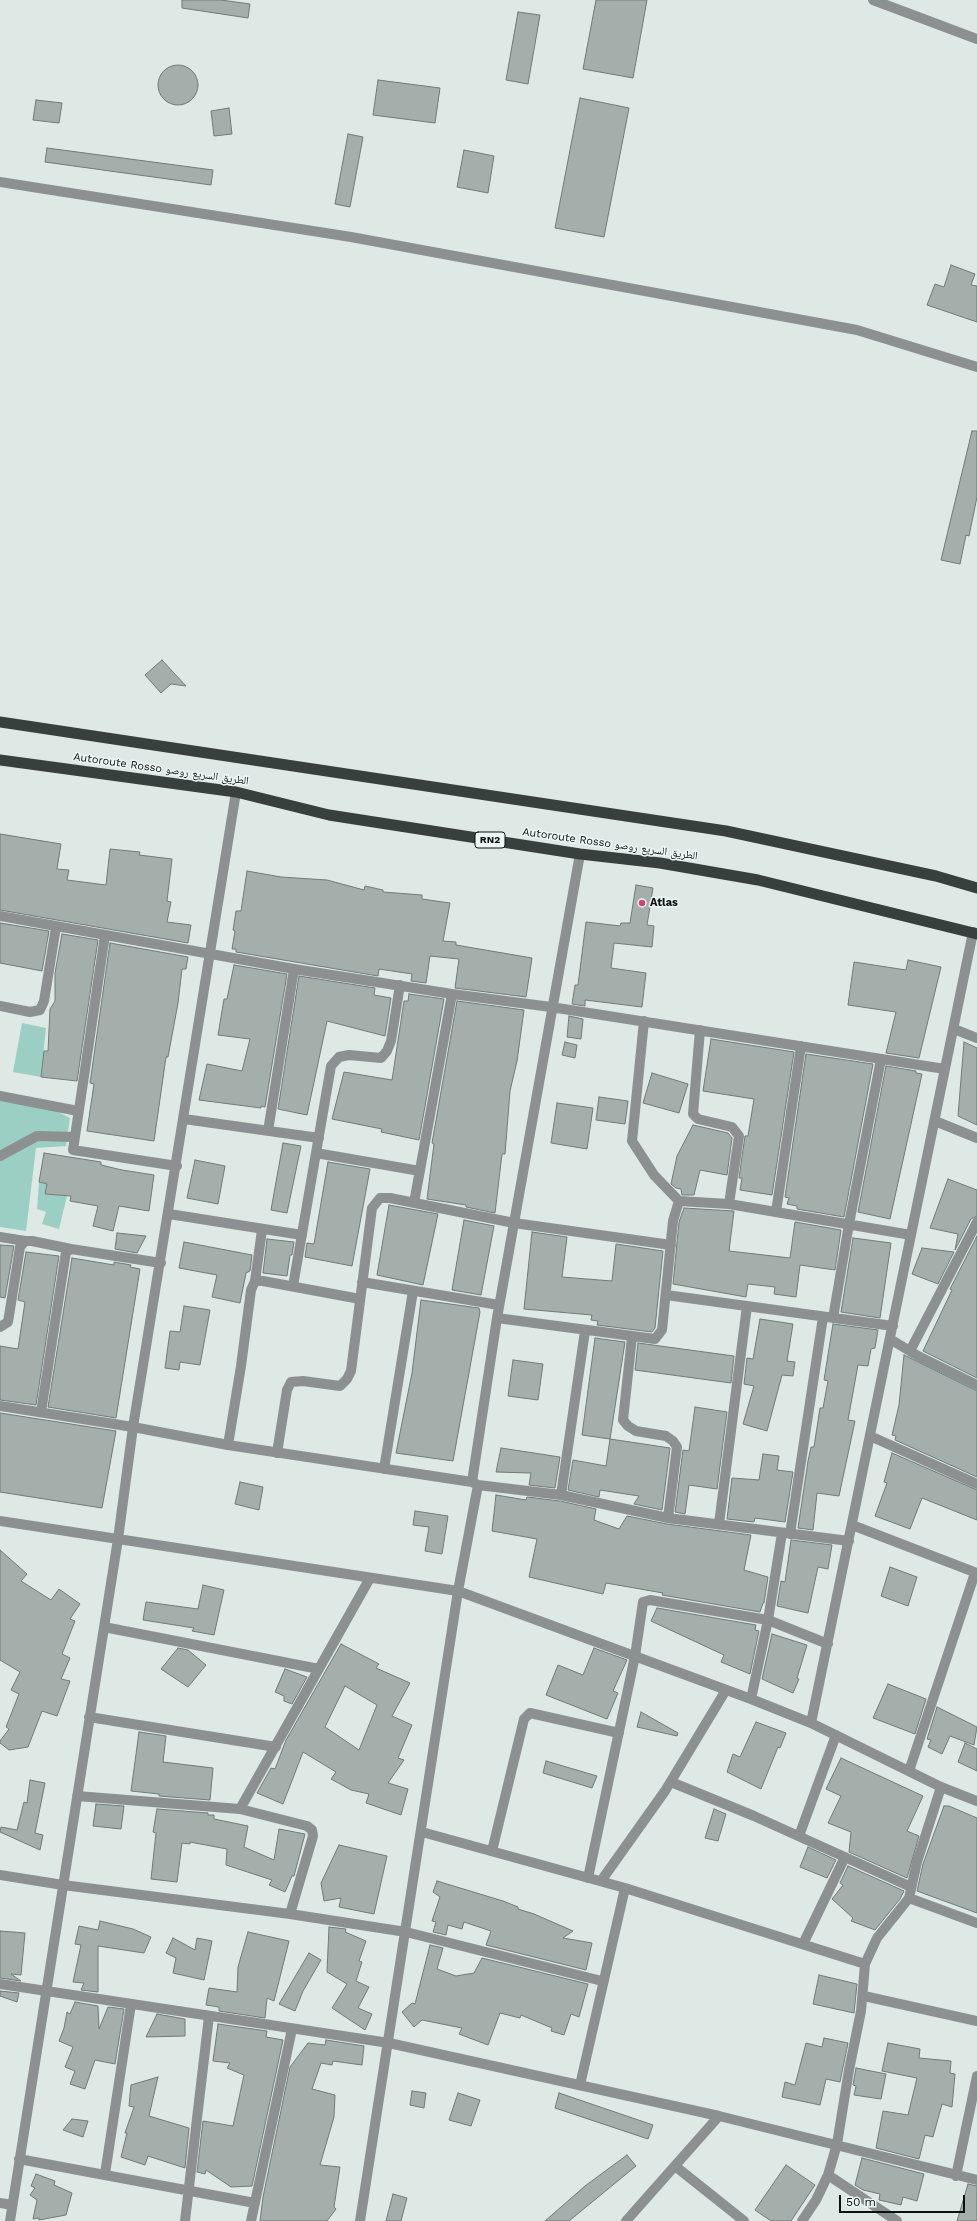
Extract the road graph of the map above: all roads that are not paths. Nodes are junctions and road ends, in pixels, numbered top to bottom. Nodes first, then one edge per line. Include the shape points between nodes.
1 (873, 0) edge
2 (977, 39) edge
3 (0, 182) edge
4 (977, 367) edge
5 (0, 722) edge
6 (0, 760) edge
7 (236, 792) junction
8 (580, 854) junction
9 (977, 888) edge
10 (0, 916) edge
11 (56, 926) junction
12 (975, 933) edge
13 (105, 936) junction
14 (210, 954) junction
15 (294, 969) junction
16 (400, 985) junction
17 (452, 994) junction
18 (0, 1006) edge
19 (551, 1007) junction
20 (644, 1021) junction
21 (954, 1029) junction
22 (700, 1030) junction
23 (977, 1038) edge
24 (801, 1046) junction
25 (881, 1059) junction
26 (945, 1069) junction
27 (0, 1096) edge
28 (78, 1111) junction
29 (184, 1119) junction
30 (935, 1121) junction
31 (268, 1131) junction
32 (74, 1137) junction
33 (319, 1138) junction
34 (977, 1138) edge
35 (316, 1153) junction
36 (0, 1156) edge
37 (177, 1166) junction
38 (420, 1171) junction
39 (679, 1201) junction
40 (414, 1203) junction
41 (729, 1204) junction
42 (776, 1212) junction
43 (169, 1214) junction
44 (977, 1222) edge
45 (514, 1223) junction
46 (849, 1224) junction
47 (262, 1230) junction
48 (302, 1235) junction
49 (911, 1235) junction
50 (0, 1237) edge
51 (25, 1242) junction
52 (671, 1245) junction
53 (71, 1249) junction
54 (161, 1264) junction
55 (255, 1282) junction
56 (362, 1282) junction
57 (293, 1286) junction
58 (413, 1291) junction
59 (666, 1295) junction
60 (360, 1299) junction
61 (499, 1305) junction
62 (747, 1306) junction
63 (823, 1317) junction
64 (496, 1318) junction
65 (833, 1318) junction
66 (892, 1326) junction
67 (0, 1327) edge
68 (585, 1330) junction
69 (632, 1337) junction
70 (890, 1339) junction
71 (910, 1351) junction
72 (977, 1385) edge
73 (0, 1406) edge
74 (41, 1412) junction
75 (133, 1427) junction
76 (870, 1436) junction
77 (228, 1445) junction
78 (277, 1453) junction
79 (384, 1469) junction
80 (475, 1484) junction
81 (977, 1484) edge
82 (561, 1495) junction
83 (668, 1518) junction
84 (0, 1521) edge
85 (719, 1524) junction
86 (852, 1525) junction
87 (786, 1533) junction
88 (118, 1539) junction
89 (848, 1542) junction
90 (976, 1573) edge
91 (370, 1578) junction
92 (458, 1591) junction
93 (768, 1620) junction
94 (104, 1627) junction
95 (828, 1644) junction
96 (635, 1656) junction
97 (320, 1669) junction
98 (726, 1690) junction
99 (751, 1698) junction
100 (89, 1717) junction
101 (811, 1723) junction
102 (619, 1733) junction
103 (836, 1735) junction
104 (276, 1747) junction
105 (909, 1771) junction
106 (671, 1782) junction
107 (941, 1787) junction
108 (77, 1796) junction
109 (977, 1801) edge
110 (240, 1809) junction
111 (422, 1832) junction
112 (799, 1836) junction
113 (492, 1851) junction
114 (845, 1857) junction
115 (0, 1875) edge
116 (588, 1878) junction
117 (601, 1881) junction
118 (63, 1885) junction
119 (911, 1887) junction
120 (625, 1888) junction
121 (909, 1898) junction
122 (290, 1914) junction
123 (977, 1923) edge
124 (406, 1932) junction
125 (803, 1944) junction
126 (865, 1964) junction
127 (602, 1980) junction
128 (0, 1984) edge
129 (45, 1992) junction
130 (864, 1996) junction
131 (131, 2004) junction
132 (209, 2016) junction
133 (977, 2021) edge
134 (292, 2029) junction
135 (389, 2043) junction
136 (977, 2076) edge
137 (580, 2085) junction
138 (719, 2116) junction
139 (837, 2144) junction
140 (19, 2158) junction
141 (675, 2166) junction
142 (105, 2174) junction
143 (828, 2175) junction
144 (956, 2176) junction
145 (977, 2180) edge
146 (189, 2192) junction
147 (0, 2203) edge
148 (255, 2203) junction
149 (12, 2206) junction
150 (10, 2221) edge
151 (186, 2221) edge
152 (251, 2221) edge
153 (360, 2221) edge
154 (626, 2221) edge
155 (744, 2221) edge
156 (802, 2221) edge
157 (897, 2221) edge

1 - 2 street
3 - 4 street via 351,237 857,330
5 - 9 highway, Autoroute Rosso الطريق السريع روصو via 726,830 936,876
6 - 7 highway, Autoroute Rosso الطريق السريع روصو / RN2
7 - 8 highway, Autoroute Rosso الطريق السريع روصو / RN2 via 330,815
7 - 14 street
8 - 12 highway, Autoroute Rosso الطريق السريع روصو / RN2 via 660,863 758,880
8 - 19 street
10 - 11 street
11 - 13 street
11 - 18 street via 44,1001 40,1010 30,1012
12 - 21 street
13 - 14 street
13 - 28 street
14 - 15 street
14 - 29 street
15 - 16 street
15 - 31 street
16 - 17 street
16 - 33 street via 387,1051 380,1058 350,1055 339,1057 331,1066
17 - 19 street
17 - 38 street
19 - 20 street
19 - 45 street
20 - 22 street
20 - 39 street via 632,1141 654,1175
21 - 23 street
21 - 26 street
22 - 24 street
22 - 41 street via 693,1114 698,1119 732,1127 739,1136
24 - 25 street
24 - 42 street
25 - 26 street
25 - 46 street
26 - 30 street
27 - 28 street
28 - 32 street
29 - 31 street
29 - 37 street
30 - 34 street
30 - 49 street
31 - 33 street
32 - 36 street via 36,1136
32 - 37 street via 72,1146 76,1151
33 - 35 street
35 - 38 street
35 - 48 street
37 - 43 street
38 - 40 street
39 - 41 street
39 - 52 street via 673,1221
40 - 45 street
40 - 56 street via 380,1198 372,1208
41 - 42 street
42 - 46 street
43 - 47 street
43 - 54 street
44 - 71 street
45 - 52 street
45 - 61 street
46 - 49 street
46 - 65 street
47 - 48 street
47 - 55 street
48 - 57 street
49 - 66 street
50 - 51 street
51 - 53 street
51 - 67 street via 20,1247 8,1322
52 - 59 street
53 - 54 street
53 - 74 street via 66,1252
54 - 75 street
55 - 57 street
55 - 77 street via 251,1290
56 - 58 street
56 - 60 street
57 - 60 street
58 - 61 street
58 - 79 street
59 - 62 street
59 - 69 street via 659,1336 655,1339
60 - 78 street via 351,1372 340,1386 291,1382 287,1390
61 - 64 street
62 - 63 street
62 - 85 street
63 - 65 street
63 - 87 street
64 - 68 street
64 - 80 street
65 - 66 street
66 - 70 street
68 - 69 street
68 - 82 street
69 - 83 street via 623,1420 636,1431 666,1436 673,1440 677,1447
70 - 71 street
70 - 76 street
71 - 72 street
73 - 74 street
74 - 75 street
75 - 77 street
75 - 88 street
76 - 81 street
76 - 86 street
77 - 78 street
78 - 79 street
79 - 80 street
80 - 82 street
80 - 92 street
82 - 83 street
83 - 85 street
84 - 88 street
85 - 87 street
86 - 89 street
86 - 90 street
87 - 89 street
87 - 93 street
88 - 91 street
88 - 94 street
89 - 95 street
90 - 105 street
91 - 92 street
91 - 97 street
92 - 96 street
92 - 111 street
93 - 95 street
93 - 96 street via 646,1600 643,1602
93 - 99 street
94 - 97 street
94 - 100 street
95 - 101 street
96 - 98 street
96 - 102 street
97 - 104 street
98 - 99 street
98 - 106 street
99 - 101 street
100 - 104 street
100 - 108 street
101 - 103 street
102 - 113 street via 530,1713 524,1720
102 - 116 street
103 - 105 street
103 - 112 street
104 - 110 street
105 - 107 street
106 - 112 street
106 - 117 street
107 - 109 street
107 - 119 street
108 - 110 street
108 - 118 street
110 - 122 street via 307,1826 312,1830 313,1836
111 - 113 street
111 - 124 street
112 - 114 street
113 - 116 street
114 - 119 street
114 - 125 street
115 - 118 street
116 - 117 street
117 - 120 street
118 - 122 street
118 - 129 street
119 - 121 street
120 - 125 street
120 - 127 street
121 - 123 street
121 - 126 street via 878,1938
122 - 124 street
124 - 127 street
124 - 135 street
125 - 126 street
126 - 130 street
127 - 137 street
128 - 129 street
129 - 131 street
129 - 140 street
130 - 133 street
130 - 139 street
131 - 132 street
131 - 142 street
132 - 134 street
132 - 146 street
134 - 135 street
134 - 148 street
135 - 137 street
135 - 153 street
136 - 144 street
137 - 138 street
138 - 139 street
138 - 141 street
139 - 143 street
139 - 144 street
140 - 142 street
140 - 149 street
141 - 154 street
141 - 155 street
142 - 146 street
143 - 156 street
143 - 157 street
144 - 145 street
146 - 148 street
146 - 151 street
147 - 149 street
148 - 152 street
149 - 150 street

